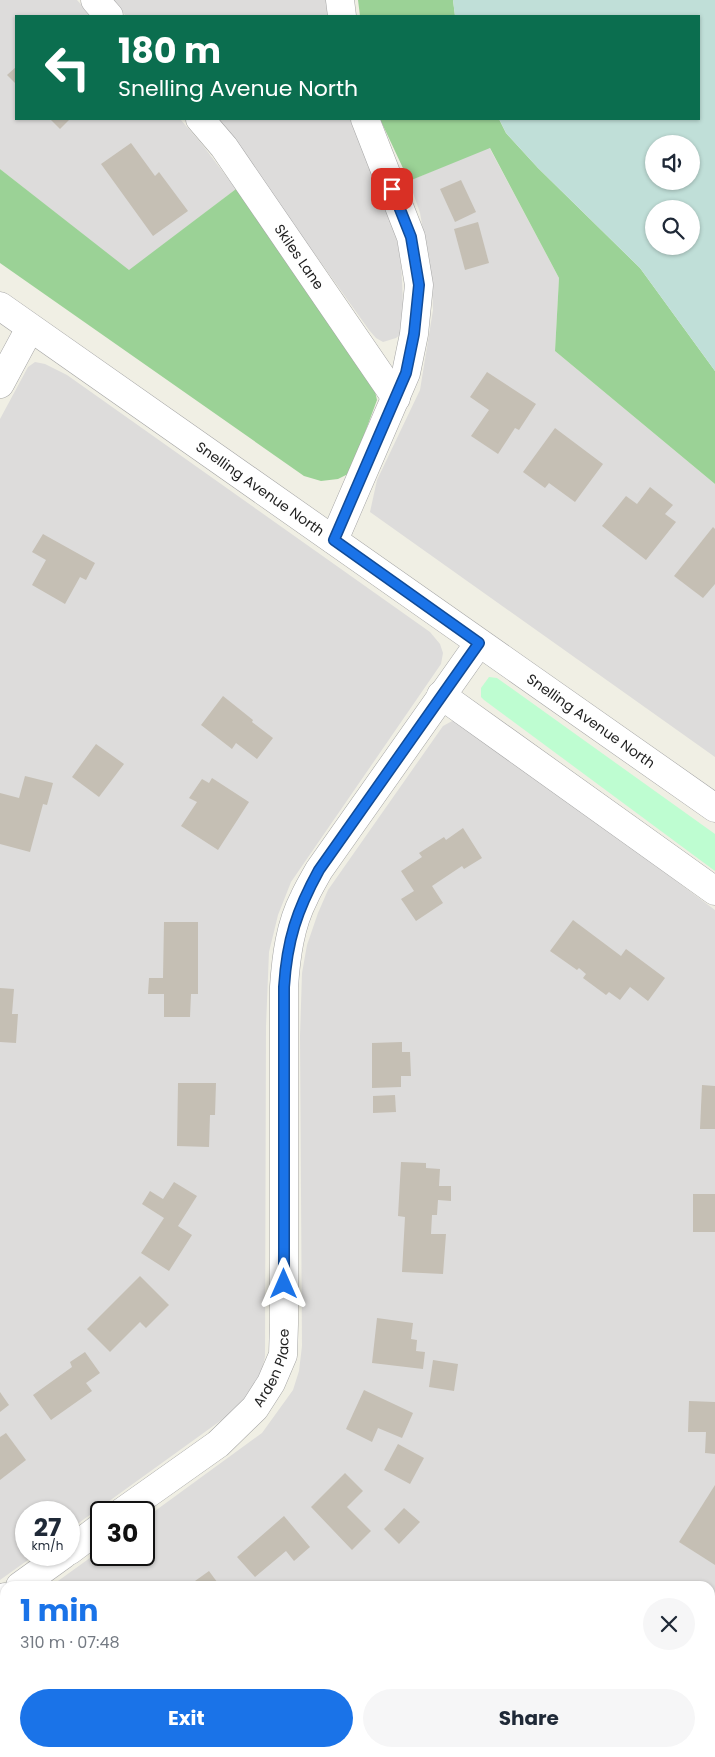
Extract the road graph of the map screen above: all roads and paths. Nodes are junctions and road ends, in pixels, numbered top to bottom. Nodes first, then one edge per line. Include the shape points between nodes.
1 (95, 0) edge
2 (340, 0) edge
3 (108, 15) edge
4 (342, 15) edge
5 (201, 120) edge
6 (365, 120) edge
7 (0, 306) edge
8 (30, 328) junction
9 (0, 384) edge
10 (396, 398) junction
11 (334, 540) junction
12 (479, 643) junction
13 (441, 695) junction
14 (715, 808) edge
15 (715, 891) edge
16 (138, 1501) edge
17 (48, 1566) edge
18 (27, 1581) edge

1 - 3 street
2 - 4 street
5 - 10 street, Skiles Lane via 224,146
6 - 10 street via 411,237 419,285 414,334 406,373
7 - 8 street, Snelling Avenue North
8 - 9 street
8 - 11 street, Snelling Avenue North
10 - 11 street
11 - 12 street, Snelling Avenue North
12 - 13 street, Arden Place
12 - 14 street, Snelling Avenue North
13 - 15 street
13 - 16 street, Arden Place via 319,870 303,900 288,949 284,987 282,1354 271,1383 255,1408 218,1444
17 - 18 street

